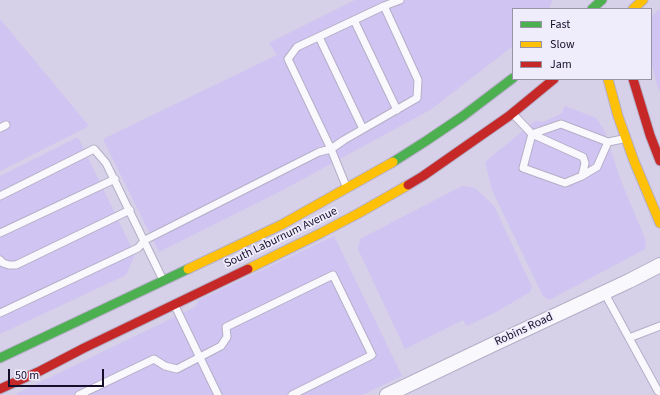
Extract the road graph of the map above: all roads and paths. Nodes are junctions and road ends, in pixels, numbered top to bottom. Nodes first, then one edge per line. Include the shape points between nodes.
1 (400, 0) edge
2 (602, 0) edge
3 (643, 0) edge
4 (384, 6) junction
5 (593, 8) edge
6 (634, 8) edge
7 (354, 20) junction
8 (319, 37) junction
9 (512, 79) edge
10 (553, 80) edge
11 (608, 80) edge
12 (633, 80) edge
13 (397, 110) junction
14 (512, 113) junction
15 (363, 129) junction
16 (532, 134) junction
17 (625, 139) junction
18 (608, 142) junction
19 (331, 148) junction
20 (660, 161) edge
21 (582, 176) junction
22 (115, 179) junction
23 (347, 188) junction
24 (0, 196) edge
25 (130, 210) junction
26 (660, 224) edge
27 (0, 233) edge
28 (145, 240) junction
29 (0, 260) edge
30 (660, 265) edge
31 (164, 281) junction
32 (604, 292) junction
33 (174, 304) junction
34 (0, 313) edge
35 (660, 326) edge
36 (629, 338) junction
37 (199, 357) junction
38 (0, 358) edge
39 (0, 389) edge
40 (660, 392) edge
41 (79, 395) edge
42 (218, 395) edge
43 (292, 395) edge
44 (387, 395) edge

1 - 4 lane
2 - 5 main road
3 - 6 main road
4 - 7 lane
4 - 13 lane via 418,80 417,98
7 - 8 lane
7 - 13 lane
8 - 15 lane
8 - 19 lane via 297,47 288,59
9 - 23 main road, South Laburnum Avenue via 426,141
10 - 14 main road, South Laburnum Avenue
11 - 17 main road
12 - 20 main road
13 - 15 lane
14 - 16 lane
14 - 33 main road, South Laburnum Avenue via 440,164 359,213
15 - 19 lane
16 - 18 lane via 561,124
16 - 21 lane via 583,157 585,163
16 - 21 lane via 523,168 565,183
17 - 18 lane
17 - 26 main road
18 - 21 lane via 597,167
19 - 23 lane
19 - 28 lane
22 - 24 lane via 94,149
22 - 25 lane
22 - 27 lane
23 - 31 main road, South Laburnum Avenue via 281,225
25 - 28 lane
25 - 29 lane via 16,265 9,265
28 - 31 lane
28 - 34 lane via 138,248
30 - 32 street, Robins Road
31 - 33 street
31 - 38 main road, South Laburnum Avenue
32 - 36 lane
32 - 44 street, Robins Road
33 - 37 lane
33 - 39 main road, South Laburnum Avenue
35 - 36 lane
36 - 40 lane
37 - 41 lane via 177,369 165,366 154,359
37 - 42 lane
37 - 43 lane via 221,346 227,337 226,327 333,275 372,355

